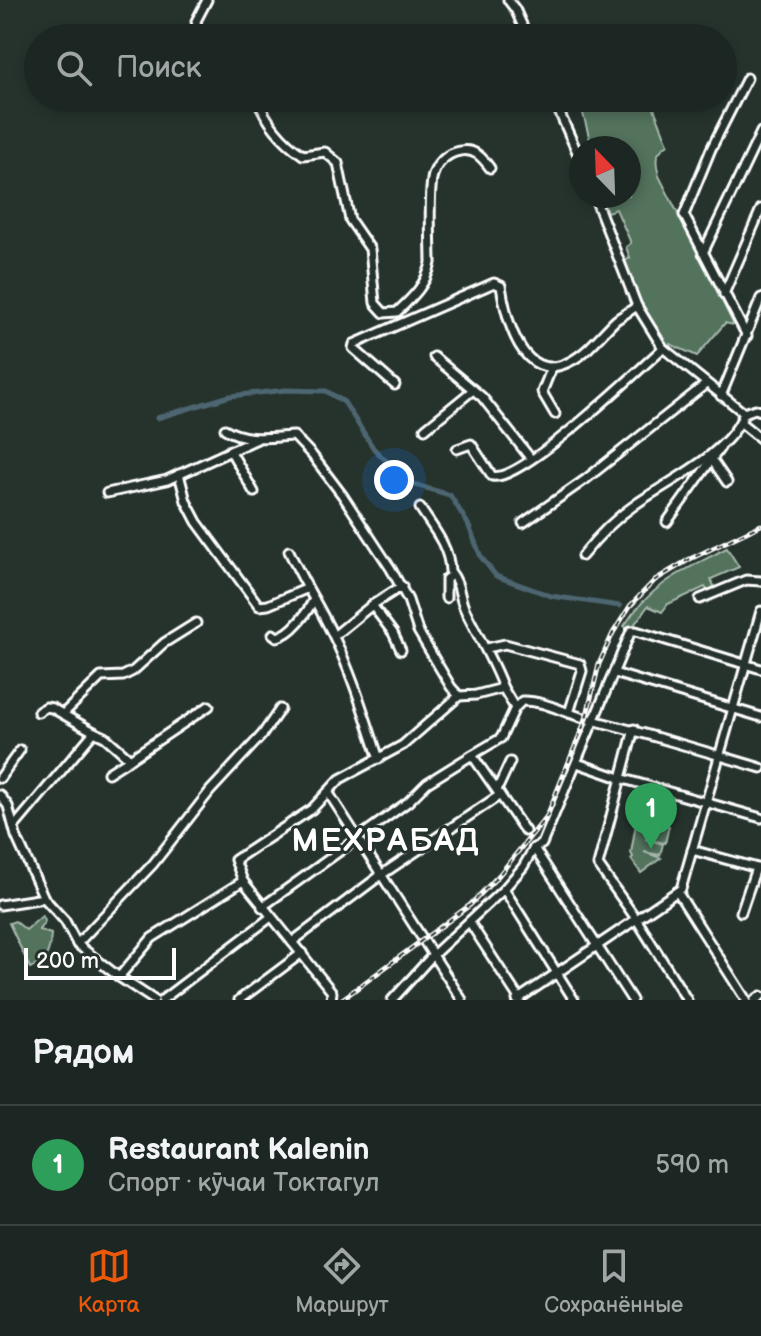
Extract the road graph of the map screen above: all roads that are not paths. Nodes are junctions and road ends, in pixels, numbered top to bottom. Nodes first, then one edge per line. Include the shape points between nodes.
1 (207, 0) edge
2 (508, 0) edge
3 (197, 24) edge
4 (522, 24) edge
5 (747, 78) dead end
6 (737, 98) edge
7 (262, 112) edge
8 (559, 112) edge
9 (730, 112) edge
10 (761, 132) edge
11 (570, 136) edge
12 (490, 168) dead end
13 (599, 208) edge
14 (761, 209) edge
15 (703, 253) junction
16 (724, 294) junction
17 (761, 298) edge
18 (637, 306) junction
19 (747, 336) junction
20 (663, 348) junction
21 (434, 357) dead end
22 (552, 367) junction
23 (706, 384) junction
24 (395, 385) dead end
25 (473, 390) junction
26 (721, 396) junction
27 (761, 411) edge
28 (744, 413) junction
29 (555, 414) dead end
30 (740, 422) junction
31 (225, 429) dead end
32 (425, 429) dead end
33 (259, 439) junction
34 (761, 439) edge
35 (723, 443) junction
36 (457, 449) dead end
37 (230, 450) junction
38 (531, 459) junction
39 (712, 460) junction
40 (179, 474) junction
41 (727, 482) dead end
42 (254, 492) dead end
43 (107, 493) dead end
44 (420, 508) dead end
45 (667, 522) dead end
46 (523, 523) dead end
47 (289, 551) dead end
48 (582, 556) dead end
49 (452, 575) junction
50 (761, 581) edge
51 (402, 586) junction
52 (306, 589) junction
53 (446, 598) dead end
54 (314, 599) junction
55 (700, 599) dead end
56 (372, 605) junction
57 (761, 611) edge
58 (196, 623) dead end
59 (273, 634) dead end
60 (334, 636) junction
61 (487, 648) junction
62 (401, 650) dead end
63 (746, 665) junction
64 (761, 669) edge
65 (614, 673) junction
66 (503, 688) junction
67 (459, 696) junction
68 (209, 706) dead end
69 (515, 708) junction
70 (280, 709) dead end
71 (735, 709) junction
72 (38, 712) dead end
73 (569, 713) junction
74 (63, 714) junction
75 (761, 717) edge
76 (594, 720) junction
77 (634, 729) junction
78 (94, 732) junction
79 (20, 750) dead end
80 (472, 755) junction
81 (719, 756) junction
82 (130, 759) junction
83 (379, 759) junction
84 (510, 762) dead end
85 (577, 763) junction
86 (761, 768) edge
87 (108, 773) dead end
88 (0, 778) edge
89 (620, 778) junction
90 (328, 792) junction
91 (498, 792) junction
92 (0, 795) edge
93 (706, 802) junction
94 (761, 818) edge
95 (14, 827) junction
96 (525, 831) dead end
97 (356, 837) junction
98 (534, 848) junction
99 (692, 850) junction
100 (758, 868) edge
101 (381, 875) junction
102 (243, 881) junction
103 (504, 889) junction
104 (678, 893) junction
105 (44, 898) junction
106 (0, 905) edge
107 (262, 907) junction
108 (741, 912) dead end
109 (271, 917) junction
110 (637, 920) junction
111 (470, 923) junction
112 (292, 942) junction
113 (77, 944) junction
114 (596, 946) junction
115 (302, 953) junction
116 (433, 955) junction
117 (556, 973) junction
118 (119, 977) junction
119 (331, 996) edge
120 (761, 996) edge
121 (154, 1000) edge
122 (162, 1000) edge
123 (239, 1000) edge
124 (392, 1000) edge
125 (462, 1000) edge
126 (518, 1000) edge
127 (574, 1000) edge
128 (632, 1000) edge
129 (687, 1000) edge
130 (746, 1000) edge
131 (755, 1000) edge

1 - 3 street
2 - 4 street
5 - 6 street
7 - 12 street via 296,151 325,152 338,163 350,220 370,249 375,303 384,313 397,312 428,275 431,184 439,163 466,150
8 - 11 street
9 - 15 street via 684,215
10 - 15 street
13 - 18 street
14 - 16 street
15 - 16 street
16 - 19 street
17 - 19 street
18 - 20 street
18 - 22 street via 581,354
19 - 26 street
20 - 23 street
20 - 38 street
21 - 25 street
22 - 24 street via 519,346 501,286 494,283 354,344
22 - 29 street via 542,392
23 - 26 street
23 - 46 street
25 - 32 street
25 - 38 street
26 - 28 street
27 - 28 street
28 - 30 street
30 - 34 street
30 - 35 street
31 - 33 street
33 - 37 street
33 - 51 street via 294,436 302,444
35 - 39 street
35 - 48 street via 614,521
36 - 38 street via 471,444 489,473 498,477
37 - 40 street
37 - 42 street
39 - 41 street
39 - 45 street
40 - 43 street
40 - 52 street via 197,522 259,606
44 - 49 street via 450,558
47 - 52 street
49 - 53 street via 446,579
49 - 61 street
50 - 55 street via 746,580
51 - 56 street
51 - 67 street via 418,631
52 - 54 street
54 - 59 street via 284,635
54 - 60 street
56 - 60 street
56 - 62 street
57 - 63 street
58 - 74 street via 156,648 133,671 101,677
60 - 83 street
61 - 66 street
61 - 73 street via 505,644 580,664
63 - 64 street
63 - 65 street via 636,631 629,633
63 - 71 street
65 - 71 street
65 - 76 street
66 - 67 street
66 - 69 street
67 - 83 street
68 - 82 street
69 - 73 street via 526,700
69 - 80 street via 501,738
70 - 113 street via 153,864
71 - 75 street
71 - 81 street
72 - 74 street via 46,707
73 - 76 street
74 - 78 street
76 - 77 street
76 - 85 street
77 - 81 street
77 - 89 street
78 - 82 street
78 - 95 street
79 - 88 street
80 - 91 street
80 - 97 street
81 - 86 street
81 - 93 street
82 - 87 street
83 - 90 street via 340,779
84 - 91 street
85 - 89 street
85 - 98 street via 544,841
89 - 93 street
89 - 110 street via 598,865
90 - 97 street
90 - 102 street via 312,809 235,860
91 - 96 street
91 - 101 street
92 - 95 street
93 - 94 street
93 - 99 street
95 - 105 street
97 - 101 street
97 - 107 street
98 - 103 street
98 - 114 street
99 - 100 street
99 - 104 street
100 - 108 street
101 - 112 street
101 - 116 street
102 - 107 street
102 - 118 street via 152,938
103 - 111 street
103 - 117 street
104 - 110 street
104 - 130 street
105 - 106 street
105 - 113 street
107 - 109 street
109 - 112 street
109 - 122 street
110 - 114 street
110 - 129 street
111 - 116 street
111 - 126 street
112 - 115 street
113 - 118 street
114 - 117 street
114 - 128 street
115 - 119 street
115 - 123 street
116 - 124 street
116 - 125 street
117 - 126 street
117 - 127 street
118 - 121 street
120 - 131 street

